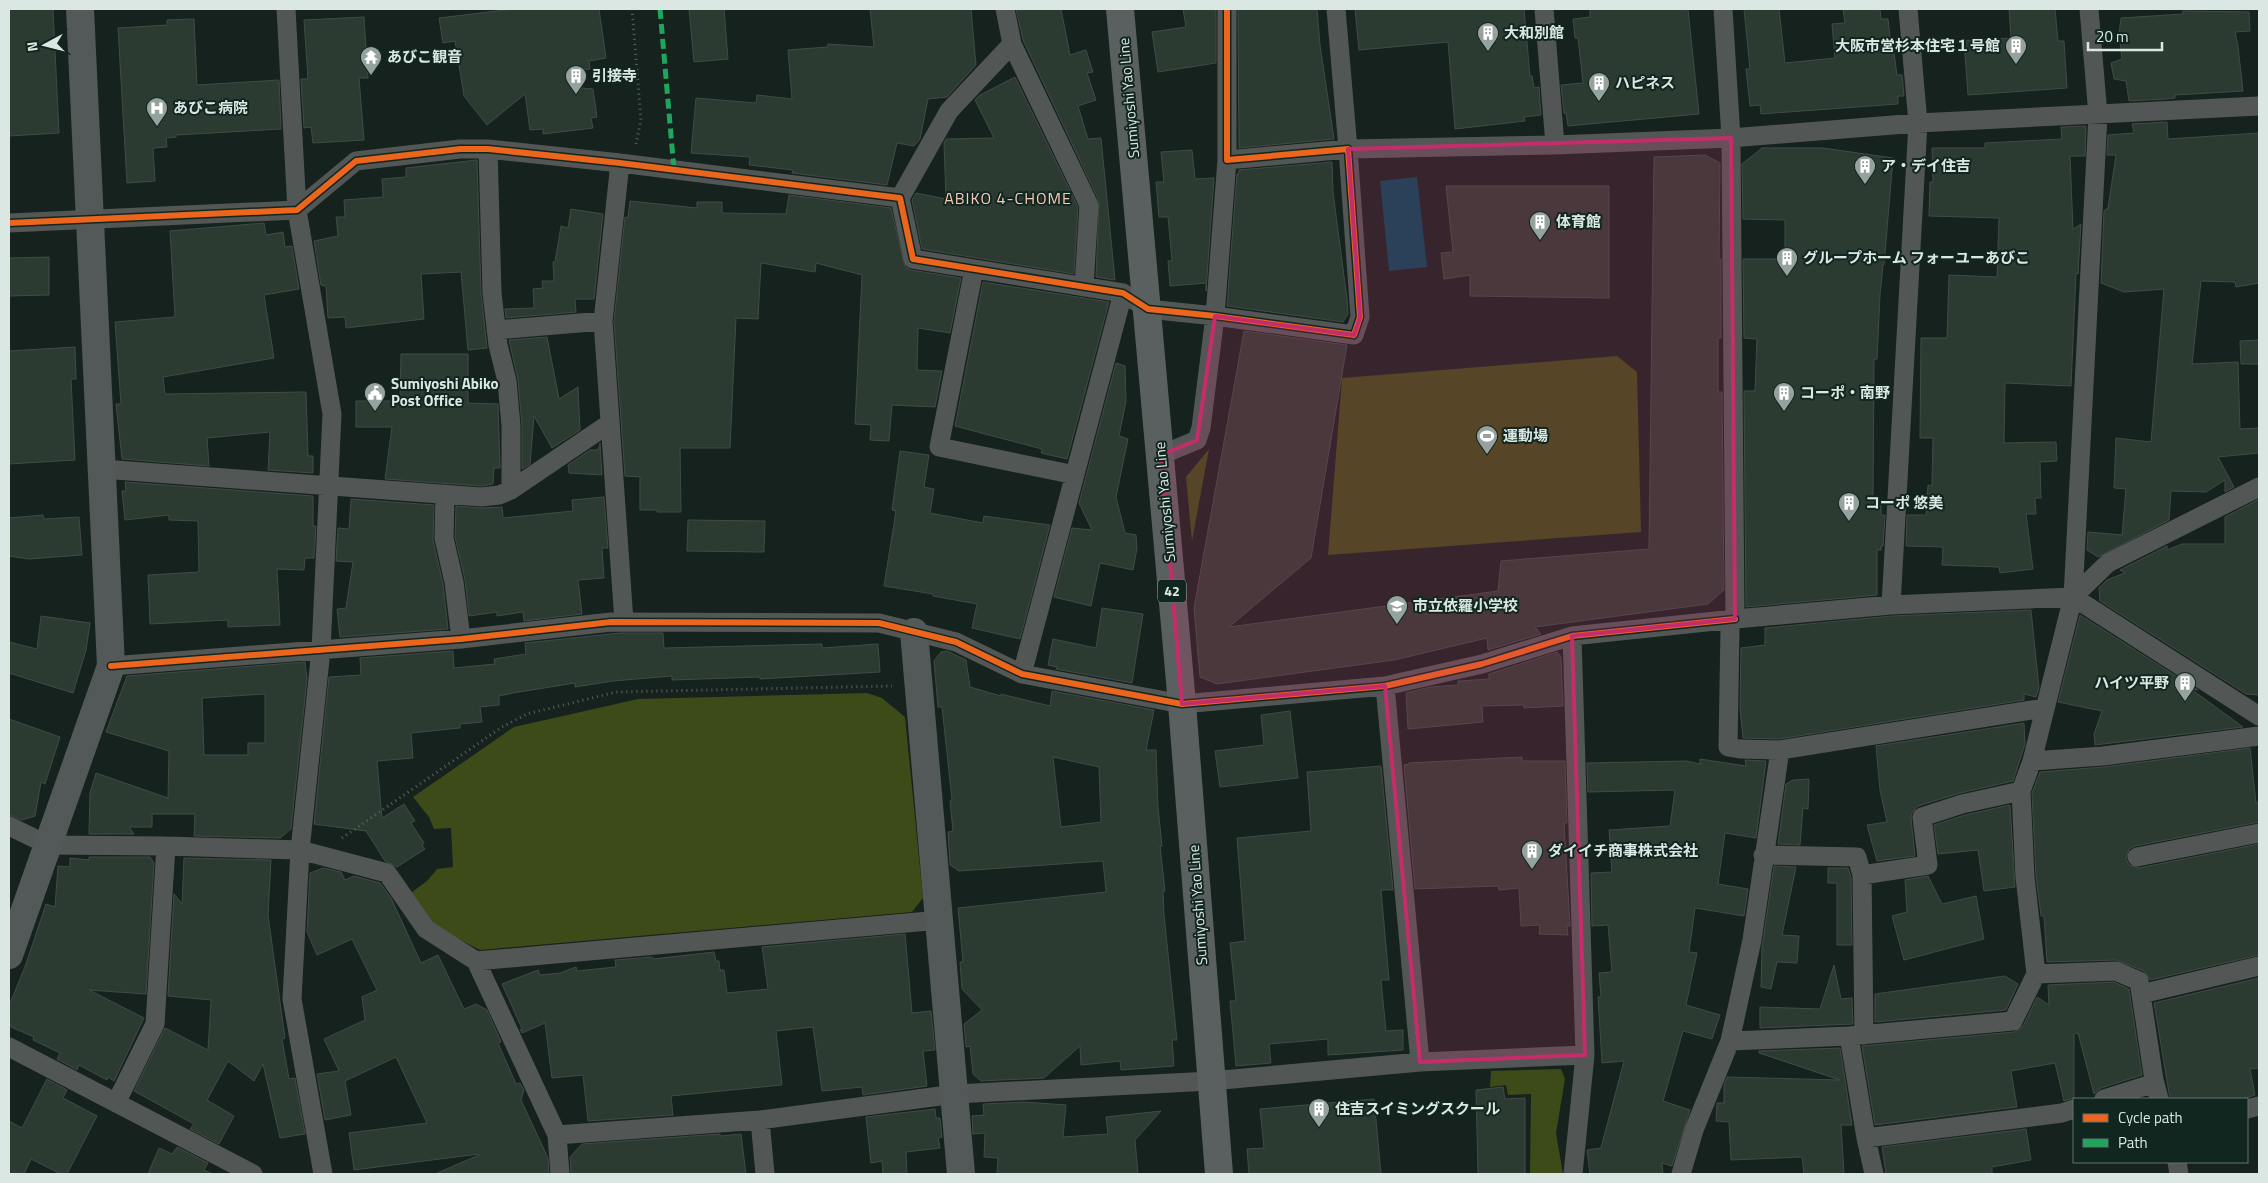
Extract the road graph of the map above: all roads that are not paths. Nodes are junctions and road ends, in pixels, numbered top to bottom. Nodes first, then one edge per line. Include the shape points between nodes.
1 (80, 9) edge
2 (286, 9) edge
3 (1005, 9) edge
4 (1120, 9) edge
5 (1227, 9) edge
6 (1336, 9) edge
7 (1544, 9) edge
8 (1723, 9) edge
9 (1908, 9) edge
10 (2089, 9) edge
11 (1012, 44) junction
12 (2259, 106) edge
13 (2098, 115) junction
14 (1918, 123) junction
15 (1731, 138) junction
16 (1555, 144) junction
17 (488, 149) junction
18 (1348, 149) junction
19 (1226, 160) junction
20 (626, 164) junction
21 (900, 198) junction
22 (297, 210) junction
23 (90, 219) junction
24 (9, 223) edge
25 (974, 269) junction
26 (1084, 287) junction
27 (1123, 293) junction
28 (1148, 309) junction
29 (1215, 316) junction
30 (603, 321) junction
31 (496, 330) junction
32 (610, 423) junction
33 (1161, 455) junction
34 (102, 469) junction
35 (1076, 475) junction
36 (328, 487) junction
37 (2259, 487) edge
38 (511, 490) junction
39 (445, 494) junction
40 (2073, 597) junction
41 (1891, 605) junction
42 (1735, 619) junction
43 (624, 622) junction
44 (914, 632) junction
45 (1572, 636) junction
46 (461, 639) junction
47 (321, 650) junction
48 (111, 666) junction
49 (1022, 674) junction
50 (1385, 686) junction
51 (1182, 704) junction
52 (2045, 708) junction
53 (2259, 716) edge
54 (2259, 736) edge
55 (1780, 750) junction
56 (2032, 761) junction
57 (2021, 792) junction
58 (9, 826) edge
59 (2259, 832) edge
60 (48, 845) junction
61 (166, 846) junction
62 (300, 850) junction
63 (1763, 855) junction
64 (2137, 857) dead end
65 (1862, 875) junction
66 (940, 920) junction
67 (9, 955) edge
68 (476, 961) junction
69 (2259, 966) edge
70 (2036, 974) junction
71 (2141, 994) junction
72 (1857, 1036) junction
73 (1730, 1041) junction
74 (9, 1047) edge
75 (1585, 1055) junction
76 (1420, 1062) junction
77 (1211, 1080) junction
78 (2157, 1091) edge
79 (955, 1094) junction
80 (2111, 1098) edge
81 (116, 1103) junction
82 (2073, 1109) edge
83 (760, 1120) junction
84 (557, 1135) junction
85 (1866, 1138) junction
86 (253, 1174) edge
87 (323, 1174) edge
88 (560, 1174) edge
89 (765, 1174) edge
90 (961, 1174) edge
91 (1219, 1174) edge
92 (1574, 1174) edge
93 (1681, 1174) edge
94 (1874, 1174) edge

1 - 23 street
2 - 22 street
3 - 11 street
4 - 28 main road, Sumiyoshi Yao Line / 42
5 - 19 street
6 - 18 street
7 - 16 street
8 - 15 street
9 - 14 street
10 - 13 street
11 - 21 street via 950,111
11 - 26 street via 1089,205
12 - 13 street
13 - 14 street
13 - 40 street
14 - 15 street
14 - 41 street
15 - 16 street
15 - 42 street
16 - 18 street
17 - 20 street
17 - 22 street via 460,149 356,161
17 - 31 street
18 - 19 street
18 - 29 street via 1360,317 1354,335
19 - 29 street
20 - 21 street
20 - 30 street
21 - 25 street via 913,259
22 - 23 street
22 - 36 street via 332,414
23 - 24 street
23 - 34 street
25 - 26 street
25 - 35 street via 939,448
26 - 27 street
27 - 28 street
27 - 35 street
28 - 29 street
28 - 33 main road, Sumiyoshi Yao Line / 42
29 - 33 street via 1197,440
30 - 31 street
30 - 32 street
31 - 38 street via 508,390
32 - 38 street
32 - 43 street
33 - 51 main road, Sumiyoshi Yao Line / 42
34 - 36 street
34 - 48 street
35 - 49 street
36 - 39 street
36 - 47 street
37 - 40 street via 2108,563
38 - 39 street via 481,497
39 - 46 street via 444,538 454,582
40 - 41 street
40 - 52 street
40 - 53 street
41 - 42 street
42 - 45 street
42 - 55 street via 1730,627 1728,747
43 - 44 street via 879,623
43 - 46 street
44 - 49 street via 956,642
44 - 66 street
45 - 50 street via 1482,664
45 - 75 street
46 - 47 street
47 - 48 street
47 - 62 street
48 - 60 street
49 - 51 street
50 - 51 street
50 - 76 street
51 - 77 main road, Sumiyoshi Yao Line / 42
52 - 55 street
52 - 56 street
54 - 56 street via 2103,756
55 - 63 street
56 - 57 street
57 - 65 street via 1962,804 1922,817 1928,865
57 - 70 street via 2025,878
58 - 60 street
59 - 64 street
60 - 61 street
60 - 67 street
61 - 62 street
61 - 81 street via 155,1024
62 - 68 street via 387,873 426,929
62 - 87 street via 292,999
63 - 65 street via 1857,857
63 - 73 street via 1752,940
65 - 72 street
66 - 68 street
66 - 79 street
68 - 84 street
69 - 71 street
70 - 71 street via 2116,970 2139,982
70 - 72 street via 2013,1021
71 - 78 street
72 - 73 street
72 - 85 street
73 - 93 street via 1694,1130
74 - 81 street
75 - 76 street
75 - 92 street
76 - 77 street
77 - 79 street
77 - 91 main road, Sumiyoshi Yao Line / 42
78 - 80 street
79 - 83 street
79 - 90 street
81 - 86 street
82 - 85 street
83 - 84 street
83 - 89 street
84 - 88 street
85 - 94 street

